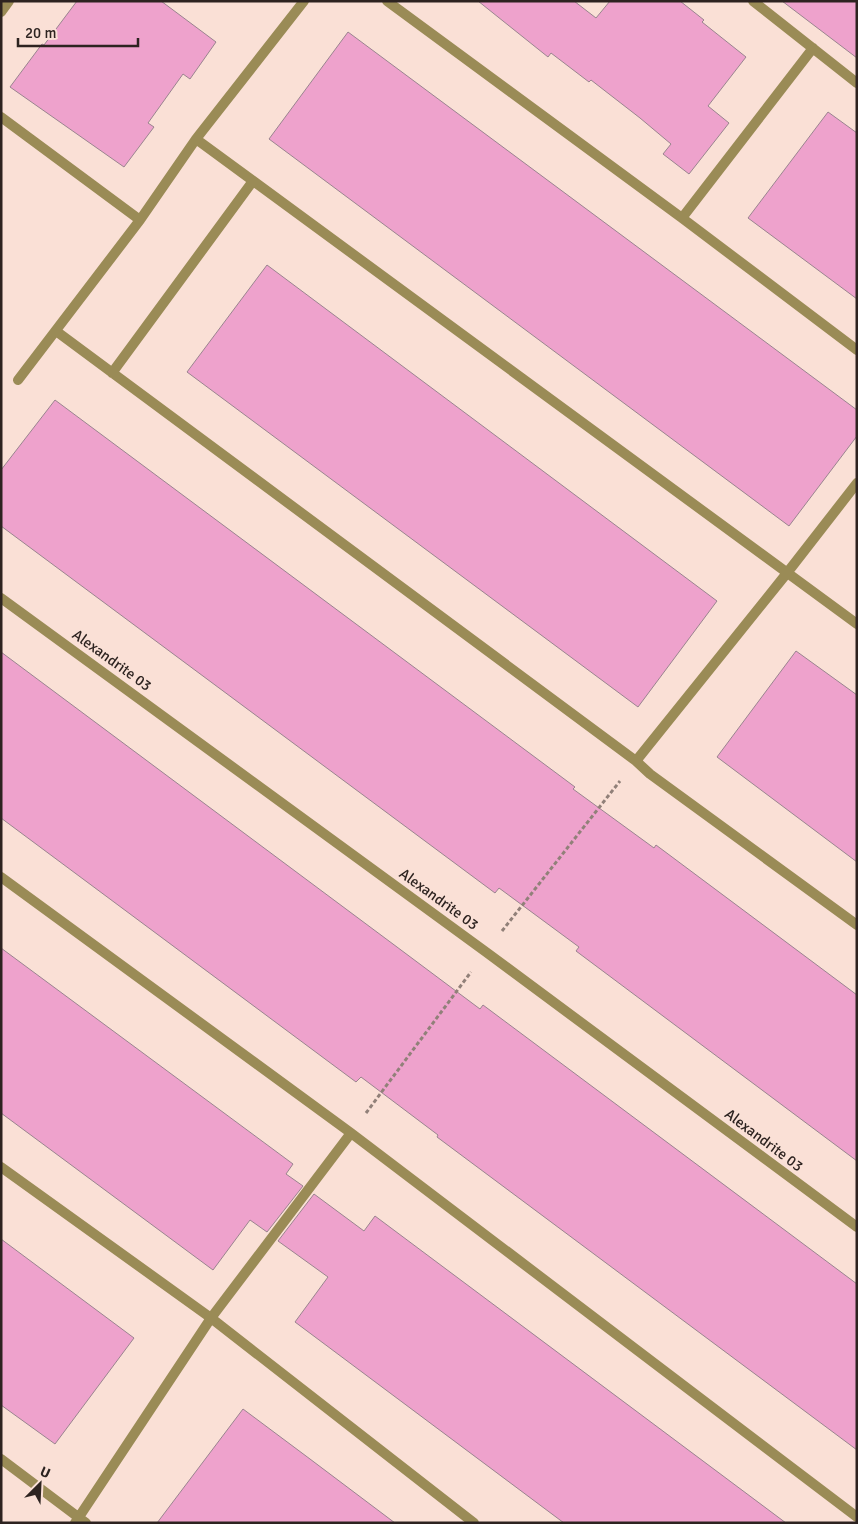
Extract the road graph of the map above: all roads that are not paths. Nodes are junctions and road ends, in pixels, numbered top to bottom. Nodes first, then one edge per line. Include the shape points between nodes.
1 (9, 1) edge
2 (304, 1) edge
3 (387, 1) edge
4 (753, 1) edge
5 (1, 12) edge
6 (813, 48) junction
7 (857, 83) edge
8 (1, 117) edge
9 (196, 139) junction
10 (253, 181) junction
11 (682, 218) junction
12 (140, 220) junction
13 (56, 332) junction
14 (857, 350) edge
15 (112, 373) junction
16 (18, 380) dead end
17 (857, 483) edge
18 (787, 573) junction
19 (1, 598) edge
20 (857, 624) edge
21 (636, 760) junction
22 (1, 877) edge
23 (857, 925) edge
24 (351, 1133) junction
25 (1, 1167) edge
26 (857, 1227) edge
27 (211, 1318) junction
28 (1, 1459) edge
29 (857, 1517) edge
30 (80, 1521) edge
31 (474, 1523) edge

1 - 5 street
2 - 9 street
3 - 11 street
4 - 6 street
6 - 7 street
6 - 11 street
8 - 12 street
9 - 10 street
9 - 12 street
10 - 15 street
10 - 18 street
11 - 14 street
12 - 13 street
13 - 15 street
13 - 16 street
15 - 21 street
17 - 18 street
18 - 20 street
18 - 21 street
19 - 26 street, Alexandrite 03
21 - 23 street via 650,774
22 - 24 street
24 - 27 street
24 - 29 street
25 - 27 street
27 - 30 street
27 - 31 street
28 - 30 street

